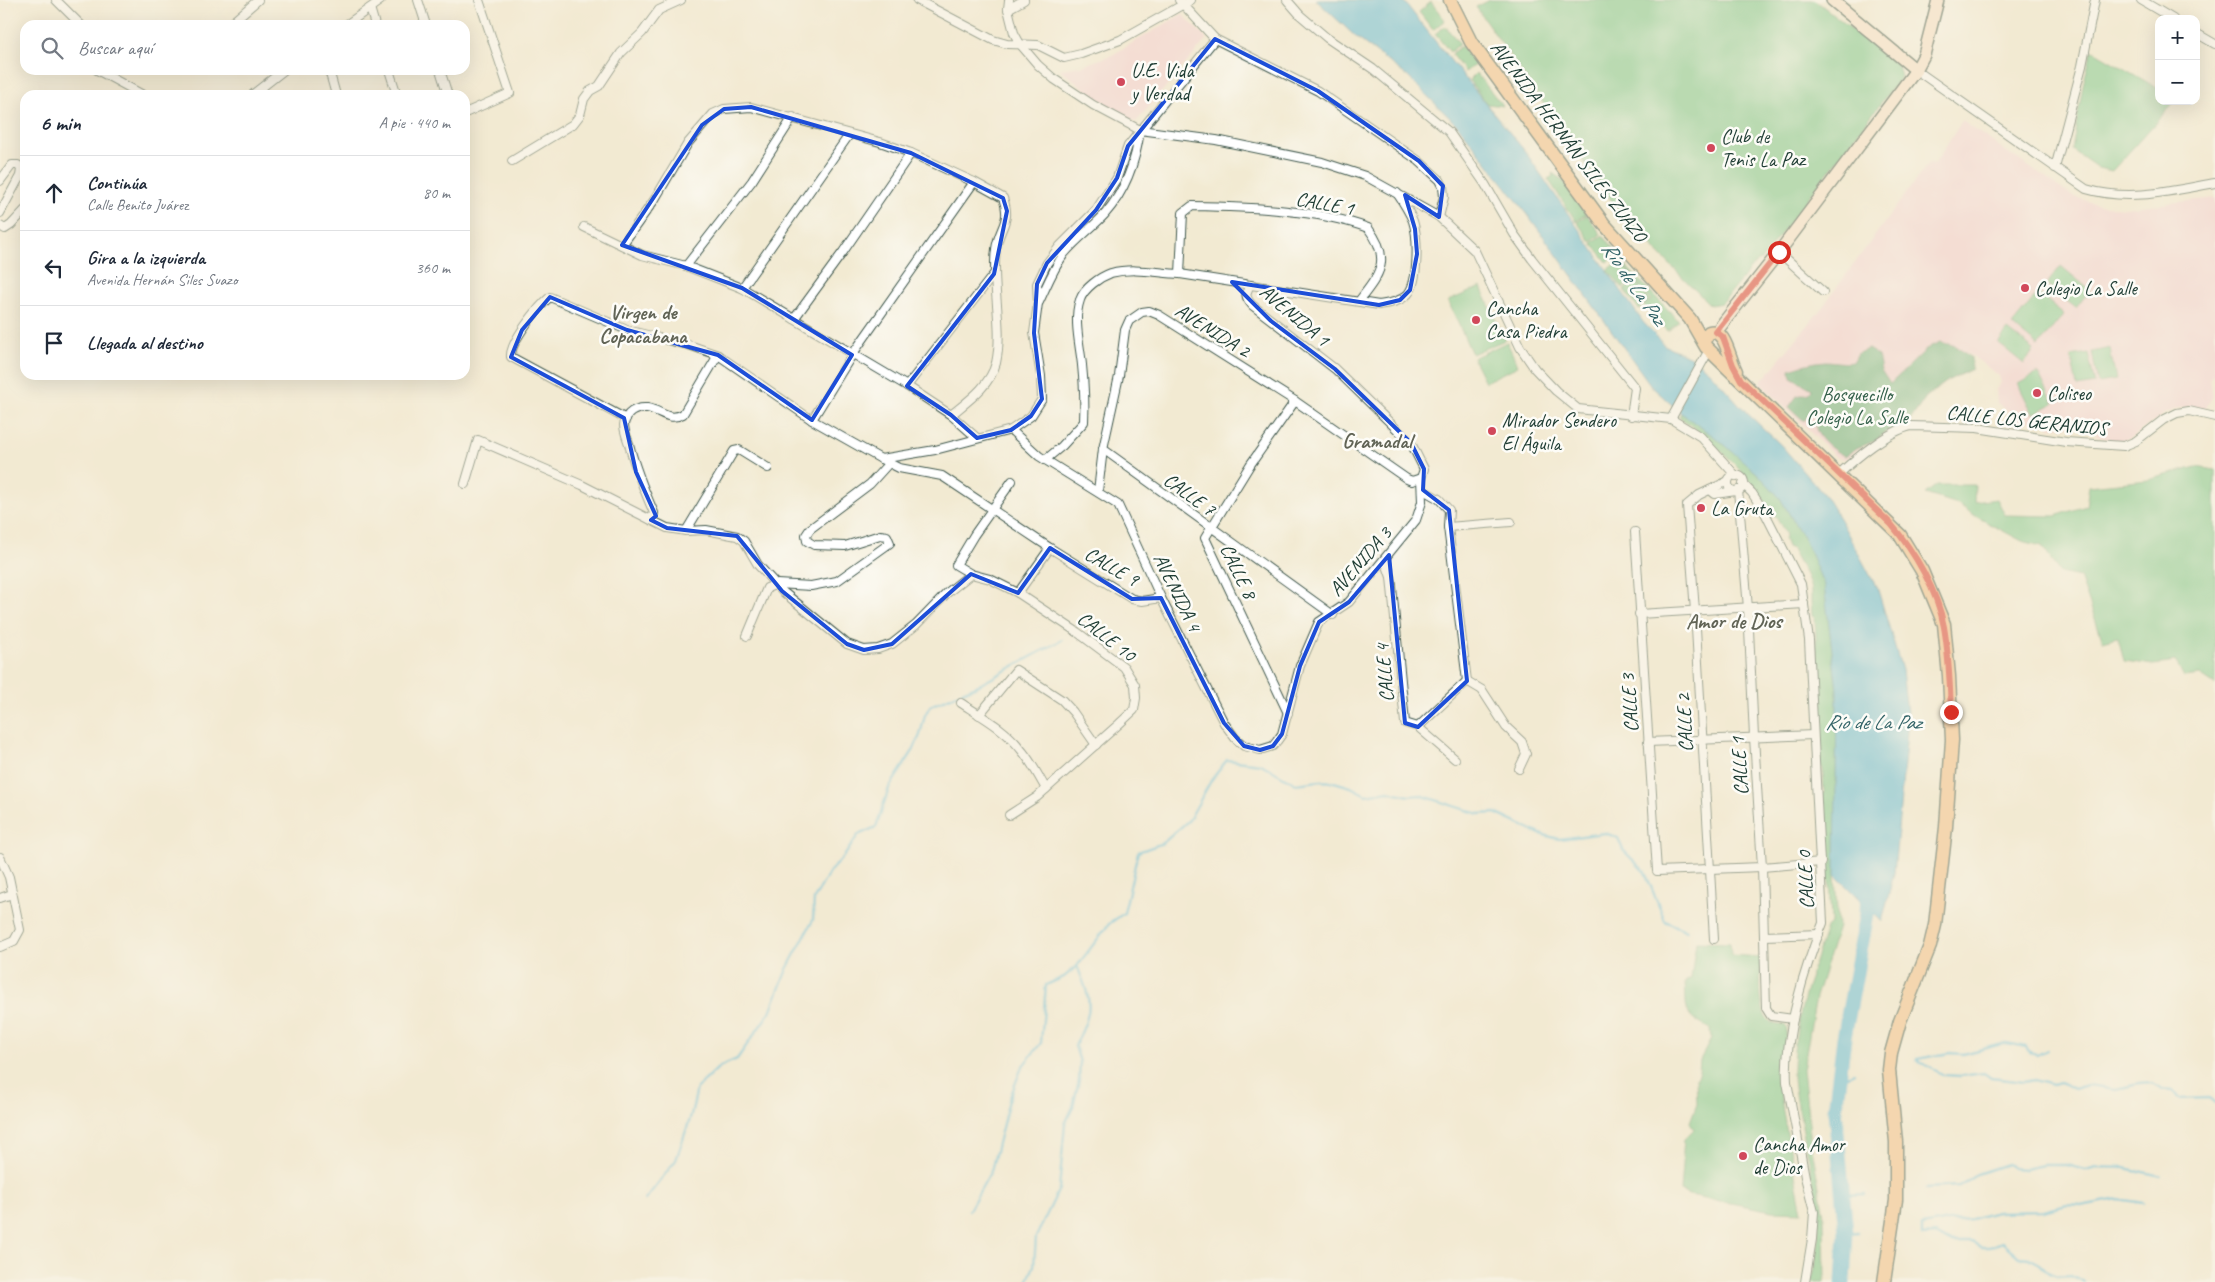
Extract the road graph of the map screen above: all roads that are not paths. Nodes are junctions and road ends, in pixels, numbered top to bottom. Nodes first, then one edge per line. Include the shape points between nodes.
1 (56, 0) edge
2 (258, 0) edge
3 (381, 0) edge
4 (418, 0) edge
5 (479, 0) edge
6 (681, 0) edge
7 (918, 0) edge
8 (1010, 0) edge
9 (1024, 0) edge
10 (1191, 0) edge
11 (1287, 0) edge
12 (1450, 0) edge
13 (1832, 0) edge
14 (1938, 0) edge
15 (2095, 0) edge
16 (2141, 0) edge
17 (1180, 3) edge
18 (370, 8) junction
19 (1008, 9) junction
20 (2166, 15) edge
21 (76, 20) edge
22 (235, 20) edge
23 (353, 20) edge
24 (374, 20) edge
25 (424, 20) edge
26 (2200, 35) edge
27 (1216, 39) junction
28 (1020, 44) junction
29 (2215, 44) edge
30 (1916, 70) junction
31 (106, 75) edge
32 (278, 75) edge
33 (330, 75) edge
34 (391, 75) edge
35 (442, 75) edge
36 (135, 90) edge
37 (258, 90) edge
38 (335, 90) edge
39 (395, 90) edge
40 (446, 90) edge
41 (470, 111) edge
42 (793, 118) junction
43 (1140, 130) junction
44 (849, 135) junction
45 (911, 152) junction
46 (512, 161) dead end
47 (20, 168) edge
48 (2055, 168) junction
49 (20, 176) edge
50 (0, 181) edge
51 (974, 182) junction
52 (2215, 183) edge
53 (1397, 193) junction
54 (0, 213) edge
55 (20, 215) edge
56 (1439, 216) junction
57 (0, 226) edge
58 (584, 227) dead end
59 (622, 245) junction
60 (1779, 252) junction
61 (686, 266) junction
62 (994, 274) junction
63 (1180, 274) junction
64 (1250, 285) junction
65 (742, 288) junction
66 (1823, 292) dead end
67 (1359, 301) junction
68 (794, 319) junction
69 (1712, 342) junction
70 (718, 355) junction
71 (852, 355) junction
72 (907, 386) junction
73 (1295, 401) junction
74 (951, 415) junction
75 (1631, 416) junction
76 (2215, 417) edge
77 (626, 419) junction
78 (1671, 419) junction
79 (812, 420) junction
80 (1011, 430) junction
81 (977, 438) junction
82 (1103, 449) junction
83 (882, 459) junction
84 (1045, 460) junction
85 (889, 463) junction
86 (768, 468) dead end
87 (1839, 474) junction
88 (1421, 478) junction
89 (1731, 479) junction
90 (1012, 481) dead end
91 (465, 484) dead end
92 (1739, 489) junction
93 (1423, 490) junction
94 (1710, 490) junction
95 (1098, 491) junction
96 (993, 509) junction
97 (651, 520) junction
98 (1511, 522) dead end
99 (1448, 527) junction
100 (1210, 528) junction
101 (686, 531) junction
102 (1635, 532) dead end
103 (1050, 548) junction
104 (1385, 560) junction
105 (972, 574) junction
106 (776, 584) junction
107 (1018, 593) junction
108 (1161, 598) junction
109 (1804, 604) junction
110 (1748, 608) junction
111 (1695, 611) junction
112 (1639, 614) junction
113 (1333, 615) junction
114 (747, 636) dead end
115 (1467, 681) junction
116 (961, 703) dead end
117 (1288, 713) junction
118 (979, 715) junction
119 (1418, 727) junction
120 (1813, 734) junction
121 (1754, 737) junction
122 (1702, 740) junction
123 (1648, 742) junction
124 (1096, 745) junction
125 (1455, 759) dead end
126 (1519, 769) dead end
127 (1046, 789) junction
128 (1008, 816) dead end
129 (0, 857) edge
130 (1821, 862) junction
131 (1762, 867) junction
132 (1709, 868) junction
133 (12, 894) junction
134 (0, 898) edge
135 (1818, 934) junction
136 (1764, 936) junction
137 (1714, 939) dead end
138 (0, 947) edge
139 (1794, 1020) junction
140 (1805, 1282) edge
141 (1884, 1282) edge

1 - 21 street
2 - 22 street
3 - 18 street
4 - 25 street
5 - 41 street via 510,93
6 - 46 street via 659,10 621,53 599,86 584,99 580,115 573,124
7 - 28 street via 993,40
8 - 19 street
9 - 19 street
10 - 17 street
11 - 75 street via 1327,38 1373,69 1449,132 1532,259 1635,388
12 - 69 main road, AVENIDA HERNÁN SILES ZUAZO via 1471,42 1604,224
13 - 30 main road
14 - 30 main road via 1924,55
15 - 48 street via 2082,66
16 - 20 street
17 - 27 street
17 - 28 street via 1120,40 1072,57 1057,56 1038,45
18 - 23 street
18 - 24 street
19 - 28 street via 1010,23
26 - 29 street
27 - 43 street
27 - 56 street via 1318,91 1419,161 1443,186
28 - 43 street via 1054,79
30 - 48 street
30 - 60 main road
31 - 36 street
32 - 37 street
33 - 38 street
34 - 39 street
35 - 40 street
42 - 44 street
42 - 59 street via 751,107 713,114 688,143 655,199
42 - 61 street via 752,181
43 - 53 street via 1226,142 1322,162 1365,176
43 - 80 street via 1125,186 1105,213 1054,268 1038,303 1034,333 1042,376 1042,399 1031,416
44 - 45 street
44 - 65 street
45 - 51 street
45 - 68 street
47 - 50 street via 12,165
48 - 52 street via 2086,189 2110,196 2155,194
49 - 54 street
51 - 62 street via 1003,198 1007,210 996,246
51 - 71 street
53 - 56 street
53 - 67 street, AVENIDA 1 via 1415,228 1417,254 1410,290 1400,300 1391,303
55 - 57 street via 5,229
56 - 75 street via 1475,251 1520,347 1556,391 1578,409
58 - 59 street
59 - 61 street via 642,255
60 - 66 street
60 - 69 main road
61 - 65 street
62 - 72 street
62 - 74 street via 998,335 996,365 982,389
63 - 64 street
63 - 67 street, CALLE 1 via 1183,213 1192,206 1247,208 1333,218 1368,228 1381,248 1381,264
63 - 84 street via 1150,270 1110,274 1086,290 1080,299 1078,318 1084,422
64 - 67 street, AVENIDA 1
64 - 88 street, AVENIDA 1 via 1245,292 1252,305 1335,369 1411,443 1424,469
65 - 68 street
68 - 71 street
69 - 78 street
69 - 87 main road, AVENIDA HERNÁN SILES ZUAZO via 1741,380
70 - 77 street via 683,414 665,416 646,408 634,410
70 - 77 street, CALLE 9 via 627,330 550,297 522,330 511,357
70 - 79 street, CALLE 9
71 - 72 street
71 - 79 street
72 - 74 street
73 - 82 street, AVENIDA 2 via 1159,315 1142,312 1129,321 1125,330
73 - 88 street, AVENIDA 2 via 1407,479 1417,481
73 - 100 street, CALLE 8
74 - 81 street
75 - 78 street
76 - 87 street, CALLE LOS GERANIOS via 2189,411 2177,413 2124,446 1977,428 1910,426 1891,435
77 - 97 street via 625,430 636,472 654,513
78 - 89 street via 1701,437 1728,467
79 - 83 street, CALLE 9
80 - 81 street
80 - 84 street, AVENIDA 4
81 - 83 street
82 - 95 street, AVENIDA 2
82 - 100 street, CALLE 7
83 - 85 street, CALLE 9
84 - 95 street, AVENIDA 4
85 - 96 street, CALLE 9 via 942,476
85 - 106 street via 870,484 806,535 807,541 814,545 845,546 884,535 890,541 887,546 837,581 812,586
86 - 101 street via 738,450 734,452
87 - 141 main road, AVENIDA HERNÁN SILES ZUAZO via 1891,524 1918,563 1944,624 1950,685 1951,768 1935,925 1900,1021 1889,1070 1896,1142 1896,1200
88 - 93 street, AVENIDA 3
89 - 92 street via 1730,488
89 - 92 street via 1742,479
89 - 94 street
90 - 96 street
91 - 97 street via 478,440 582,485
92 - 94 street via 1715,494
92 - 109 street, CALLE 0 via 1752,493 1782,545 1801,584
92 - 110 street, CALLE 1
93 - 99 street via 1439,499 1449,510
93 - 104 street, AVENIDA 3 via 1416,520
94 - 111 street, CALLE 2 via 1686,505
95 - 108 street, AVENIDA 4 via 1118,505
96 - 103 street, CALLE 9
96 - 105 street via 956,565
97 - 101 street via 667,528
98 - 99 street
99 - 115 street
100 - 113 street, CALLE 7
100 - 117 street, CALLE 8 via 1205,538
101 - 106 street via 706,530 737,536
102 - 112 street, CALLE 3
103 - 107 street
103 - 108 street, CALLE 9 via 1132,599
104 - 113 street, AVENIDA 3 via 1350,602
104 - 119 street, CALLE 4 via 1391,577 1405,723
105 - 106 street via 892,644 864,650 847,644
105 - 107 street
106 - 114 street via 764,592
107 - 124 street, CALLE 10 via 1124,667 1132,678 1136,692 1134,710
108 - 117 street, AVENIDA 4 via 1224,723 1235,738 1252,749 1273,746 1282,734
109 - 110 street
109 - 120 street, CALLE 0 via 1809,640
110 - 111 street
110 - 121 street, CALLE 1
111 - 112 street
111 - 122 street, CALLE 2
112 - 123 street, CALLE 3
113 - 117 street, AVENIDA 3 via 1319,622 1311,638
115 - 119 street
115 - 126 street via 1482,690 1506,727 1522,742 1526,754
116 - 118 street
118 - 124 street via 1016,670 1062,700
118 - 127 street via 1015,742
119 - 125 street, CALLE 4
120 - 121 street
120 - 130 street, CALLE 0
121 - 122 street
121 - 131 street, CALLE 1
122 - 123 street
122 - 132 street, CALLE 2
123 - 132 street, CALLE 3 via 1657,870
124 - 127 street, CALLE 10
127 - 128 street, CALLE 10
129 - 133 street
130 - 131 street
130 - 135 street, CALLE 0 via 1823,923
131 - 132 street
131 - 136 street, CALLE 1
132 - 137 street, CALLE 2
133 - 134 street
133 - 138 street via 20,933 14,941
135 - 136 street
135 - 139 street, CALLE 0
136 - 139 street, CALLE 1 via 1766,1008 1771,1016
139 - 140 street, CALLE 0 via 1786,1066 1787,1082 1814,1212

